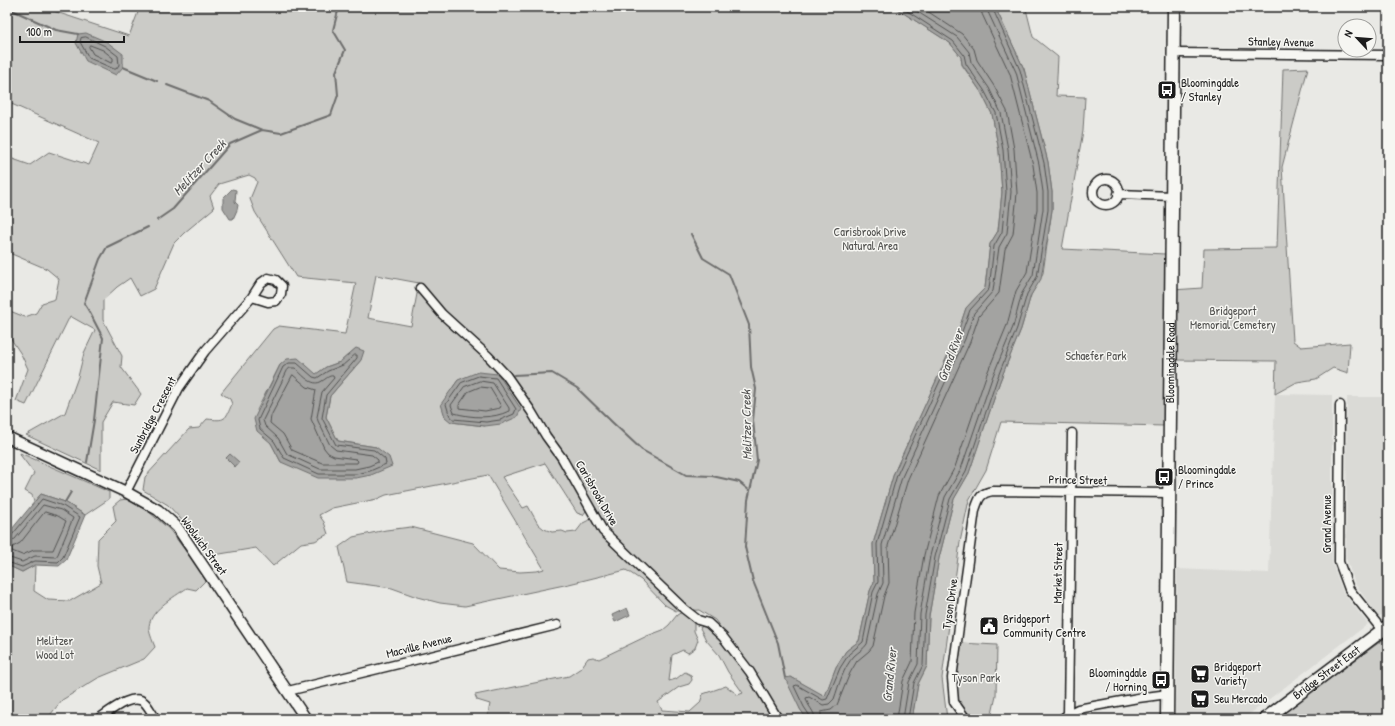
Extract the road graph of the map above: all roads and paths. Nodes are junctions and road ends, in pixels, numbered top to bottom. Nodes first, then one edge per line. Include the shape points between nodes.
1 (1174, 7) edge
2 (1175, 53) junction
3 (1388, 55) edge
4 (1118, 194) dead end
5 (1172, 196) junction
6 (420, 288) dead end
7 (252, 297) dead end
8 (1340, 405) dead end
9 (1072, 433) dead end
10 (7, 437) edge
11 (1071, 491) junction
12 (126, 492) junction
13 (986, 492) joint
14 (1170, 493) junction
15 (557, 625) dead end
16 (1385, 628) edge
17 (288, 691) junction
18 (1168, 694) junction
19 (1065, 717) edge
20 (98, 719) edge
21 (156, 719) edge
22 (306, 719) edge
23 (778, 719) edge
24 (966, 719) edge
25 (1167, 719) edge
26 (1265, 719) edge

1 - 2 main road, Bloomingdale Road
2 - 3 street, Stanley Avenue
2 - 5 main road, Bloomingdale Road
4 - 5 street
5 - 14 main road, Bloomingdale Road
6 - 23 street, Carisbrook Drive via 442,314 506,375 562,458 603,531 684,609 698,620 708,623 723,637 750,672
7 - 12 street, Sunbridge Crescent via 205,351 179,388
8 - 16 street, Grand Avenue via 1339,562 1349,589
9 - 11 street, Market Street
10 - 12 street, Woolwich Street
11 - 13 street, Prince Street
11 - 14 street, Prince Street
11 - 19 street, Market Street
12 - 17 street, Woolwich Street via 158,510 177,527
13 - 24 street, Tyson Drive via 979,498 975,510 952,678 954,702
14 - 18 main road, Bloomingdale Road
15 - 17 street, Macville Avenue
16 - 26 main road, Bridge Street East
17 - 22 street, Woolwich Street
18 - 19 street via 1078,710
18 - 25 main road, Bloomingdale Road
20 - 21 street via 133,699 145,703

